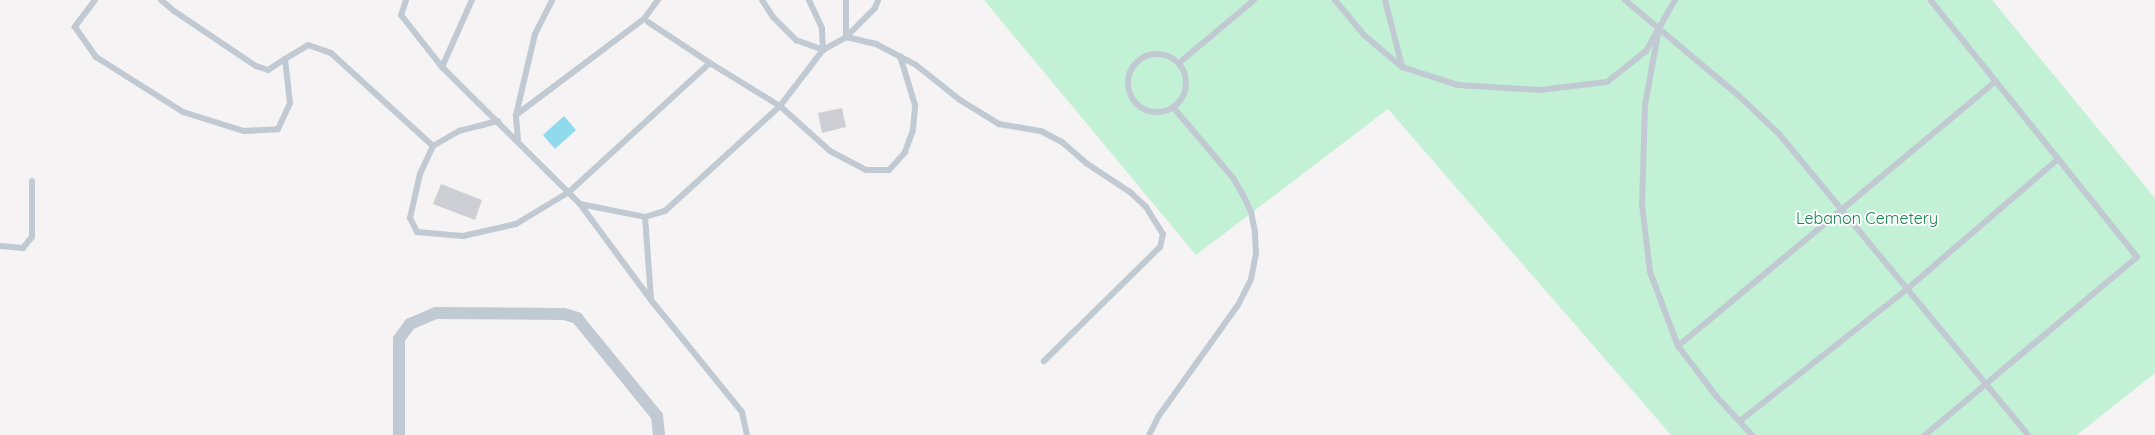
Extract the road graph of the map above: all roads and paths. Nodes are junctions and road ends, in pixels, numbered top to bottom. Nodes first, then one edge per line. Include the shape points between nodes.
1 (95, 0) edge
2 (161, 0) edge
3 (406, 0) edge
4 (472, 0) edge
5 (552, 0) edge
6 (658, 0) edge
7 (762, 0) edge
8 (809, 0) edge
9 (846, 0) edge
10 (878, 0) edge
11 (1254, 0) edge
12 (1335, 0) edge
13 (1385, 0) edge
14 (1626, 0) edge
15 (1675, 0) edge
16 (1930, 0) edge
17 (648, 22) dead end
18 (1659, 28) junction
19 (846, 36) junction
20 (823, 50) junction
21 (900, 56) junction
22 (285, 59) junction
23 (710, 63) junction
24 (1179, 63) junction
25 (442, 67) junction
26 (1402, 67) junction
27 (1996, 82) junction
28 (780, 106) junction
29 (1172, 107) junction
30 (516, 115) junction
31 (498, 121) junction
32 (518, 140) junction
33 (433, 146) junction
34 (2058, 159) junction
35 (32, 181) dead end
36 (569, 192) junction
37 (580, 204) junction
38 (1843, 211) junction
39 (645, 217) junction
40 (0, 246) edge
41 (1907, 289) junction
42 (651, 300) junction
43 (1678, 346) junction
44 (1044, 361) dead end
45 (1986, 385) junction
46 (1740, 421) junction
47 (398, 435) edge
48 (659, 435) edge
49 (747, 435) edge
50 (1149, 435) edge
51 (1752, 435) edge
52 (1925, 435) edge
53 (2028, 435) edge

1 - 22 lane via 75,27 96,57 191,115 244,131 278,129 290,104
2 - 22 lane via 256,66 268,70
3 - 25 lane via 401,15
4 - 25 lane
5 - 30 lane via 535,34
6 - 30 lane via 644,19
7 - 20 lane via 796,40
8 - 20 lane via 822,28
9 - 19 lane
10 - 19 lane via 875,8
11 - 24 lane
12 - 26 lane via 1364,35
13 - 26 lane
14 - 18 lane
15 - 18 lane
16 - 27 lane
17 - 23 lane
18 - 26 lane via 1646,51 1607,82 1540,90 1467,86
18 - 38 lane via 1779,134
18 - 43 lane via 1645,105 1642,204 1650,272
19 - 20 lane
19 - 21 lane via 876,44
20 - 28 lane
21 - 28 lane via 915,105 913,130 905,152 889,170 866,170 830,151
21 - 44 lane via 960,100 1000,124 1041,131 1062,142 1130,192 1146,207 1162,234 1160,247
22 - 33 lane via 308,45 331,53
23 - 28 lane
23 - 36 lane
24 - 29 lane via 1186,86 1180,100
24 - 29 lane via 1171,56 1151,53 1137,60 1127,78 1127,88 1134,102 1142,108 1152,112
25 - 31 lane
27 - 34 lane
27 - 38 lane
28 - 39 lane via 665,210
29 - 50 lane via 1233,178 1243,195 1251,212 1256,254 1251,279 1238,306 1158,417
30 - 32 lane
31 - 32 lane
31 - 33 lane via 459,131
32 - 36 lane
33 - 36 lane via 420,174 410,218 417,232 463,236 516,224
34 - 41 lane
34 - 45 lane via 2137,257
35 - 40 lane via 32,237 23,248
36 - 37 lane
37 - 39 lane
37 - 42 lane
38 - 41 lane
38 - 43 lane
39 - 42 lane
41 - 45 lane
41 - 46 lane
42 - 49 lane via 742,412
43 - 46 lane
45 - 52 lane
45 - 53 lane
46 - 51 lane
47 - 48 street via 399,339 410,324 436,313 564,314 577,318 657,416

